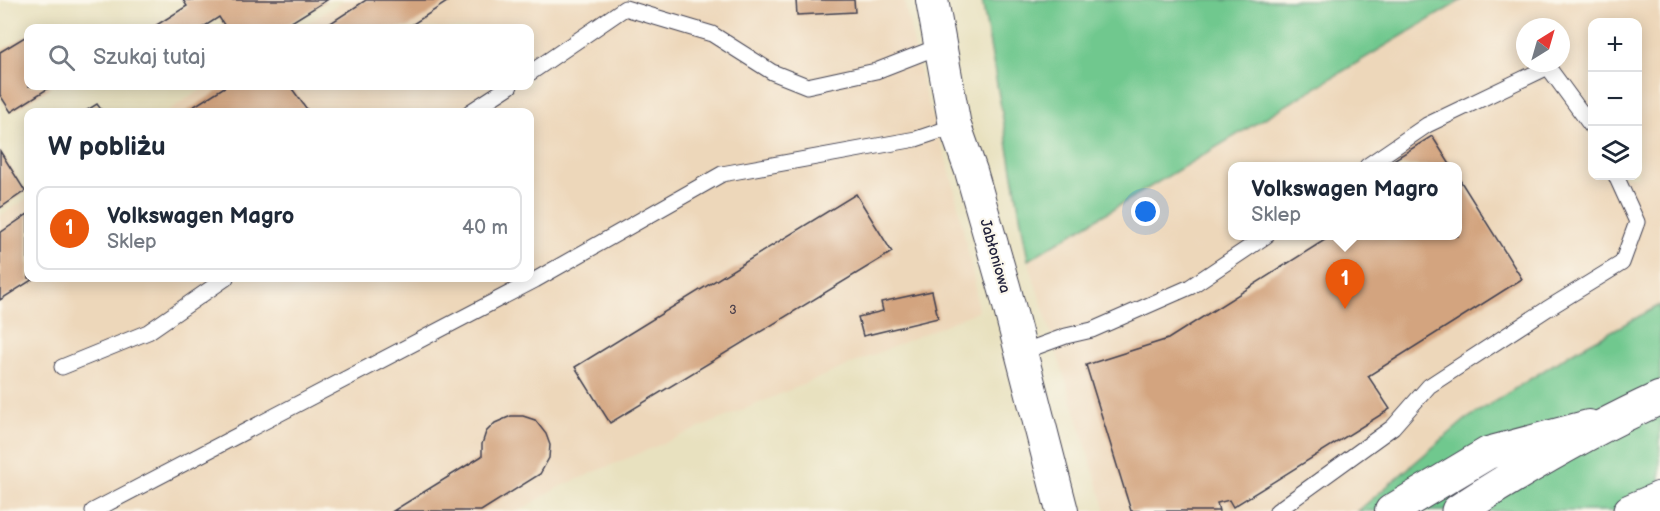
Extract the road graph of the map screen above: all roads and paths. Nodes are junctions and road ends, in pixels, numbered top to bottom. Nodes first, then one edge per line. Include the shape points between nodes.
1 (932, 0) edge
2 (940, 46) junction
3 (534, 70) edge
4 (504, 90) edge
5 (476, 108) edge
6 (955, 126) junction
7 (1592, 126) edge
8 (1373, 162) edge
9 (1618, 180) edge
10 (1260, 240) edge
11 (534, 281) edge
12 (220, 282) edge
13 (531, 282) edge
14 (1022, 352) junction
15 (62, 367) dead end
16 (1660, 398) edge
17 (1614, 419) junction
18 (1660, 498) edge
19 (93, 511) edge
20 (1062, 511) edge
21 (1277, 511) edge
22 (1391, 511) edge
23 (1458, 511) edge
24 (1630, 511) edge

1 - 2 street, Jabłoniowa
2 - 3 lane via 876,71 807,86 772,72 711,34 626,8
2 - 6 street, Jabłoniowa
4 - 5 lane
6 - 11 lane via 916,139 722,174
6 - 14 street, Jabłoniowa
7 - 8 lane via 1548,66 1427,125
9 - 21 lane via 1637,222 1622,263 1429,386 1392,427
10 - 14 lane via 1190,288 1092,330
12 - 15 lane via 148,332
13 - 19 lane
14 - 20 street, Jabłoniowa
16 - 17 main road
17 - 22 street via 1488,453
17 - 23 main road
18 - 24 main road

